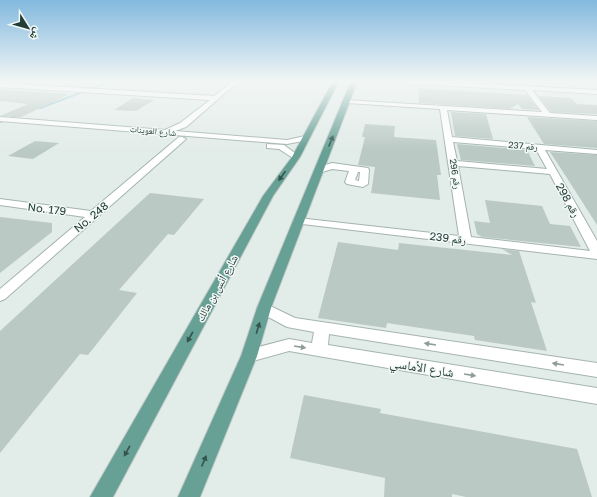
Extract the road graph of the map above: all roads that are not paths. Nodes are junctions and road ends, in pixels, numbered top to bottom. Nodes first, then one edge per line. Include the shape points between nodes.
1 (208, 104) edge
2 (324, 104) edge
3 (346, 104) edge
4 (398, 104) edge
5 (539, 104) edge
6 (443, 107) junction
7 (547, 114) junction
8 (597, 118) edge
9 (0, 119) edge
10 (0, 124) edge
11 (183, 125) junction
12 (164, 132) junction
13 (183, 136) junction
14 (306, 138) junction
15 (449, 140) junction
16 (251, 142) junction
17 (539, 147) junction
18 (597, 152) edge
19 (296, 157) junction
20 (453, 163) junction
21 (354, 169) dead end
22 (319, 170) junction
23 (553, 172) junction
24 (0, 202) edge
25 (94, 215) junction
26 (298, 221) junction
27 (466, 240) junction
28 (597, 253) edge
29 (0, 296) edge
30 (264, 308) junction
31 (322, 328) junction
32 (319, 350) junction
33 (249, 356) junction
34 (597, 370) edge
35 (597, 396) edge
36 (101, 497) edge
37 (189, 497) edge

1 - 11 street
2 - 14 main road, شارع أنس بن مالك
22 -> 3 main road
4 - 6 street
5 - 7 street
6 - 7 street
6 - 15 street, رقم 296
7 - 8 street
9 - 12 street, شارع العوينات
10 - 13 street, شارع العوينات
11 - 12 street
11 - 13 street
12 - 13 street, شارع العوينات
13 - 16 street, شارع العوينات
13 - 25 street, No. 248
14 - 16 street, شارع العوينات via 287,142
14 - 19 main road, شارع أنس بن مالك
15 - 17 street, رقم 237
15 - 20 street, رقم 296
16 - 19 street, شارع العوينات via 281,147
17 - 18 street, رقم 237
17 - 23 street, رقم 298
19 -> 36 main road, شارع أنس بن مالك via 268,196
20 - 23 street
20 - 27 street, رقم 296
21 - 22 street via 332,166
22 - 26 main road
23 - 28 street, رقم 298
24 - 25 street, No. 179
25 - 29 street, No. 248
26 - 27 street, رقم 239
26 - 30 main road
27 - 28 street, رقم 239
30 - 31 street, شارع الأماسي via 292,323
33 -> 30 main road
31 - 32 street
34 -> 31 street, شارع الأماسي
33 -> 32 street, شارع الأماسي via 289,345
32 -> 35 street, شارع الأماسي
37 -> 33 main road

